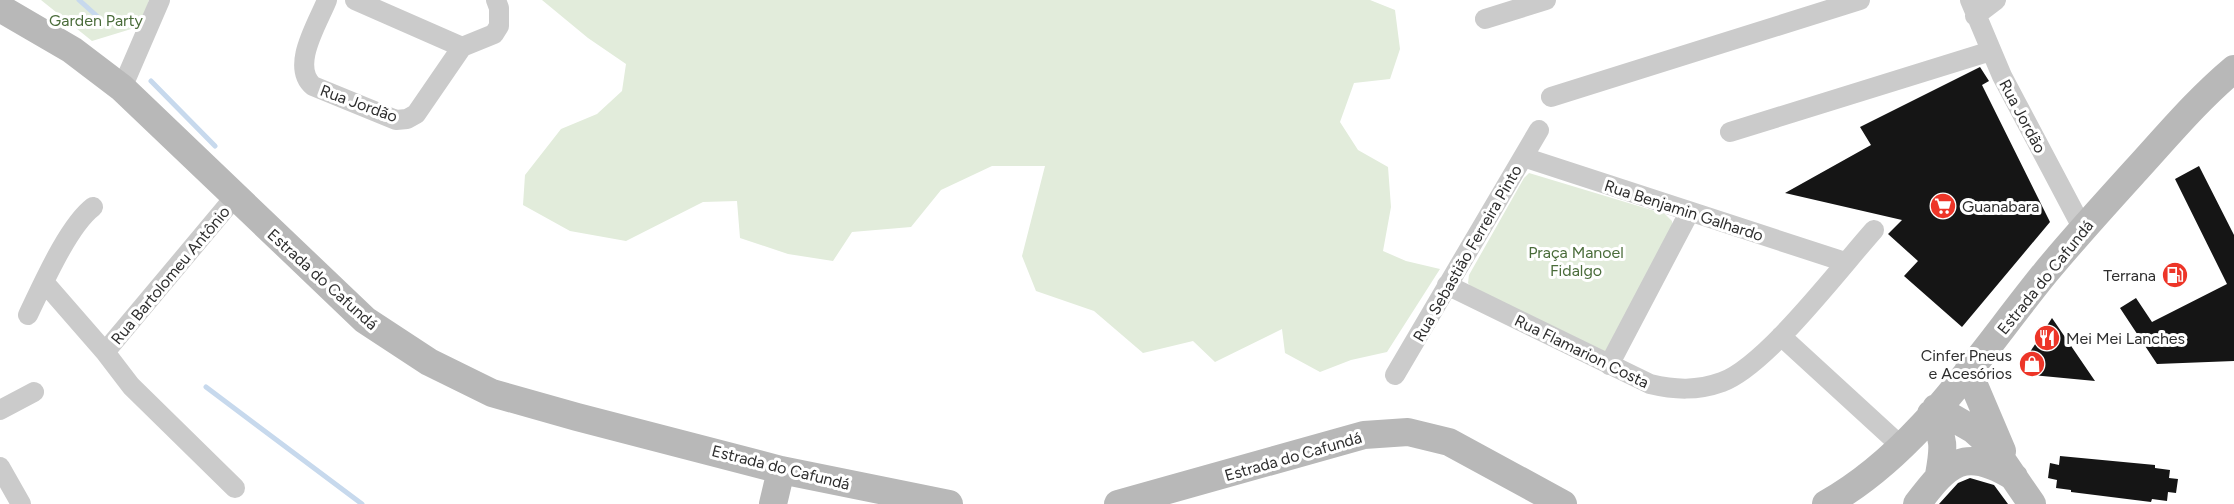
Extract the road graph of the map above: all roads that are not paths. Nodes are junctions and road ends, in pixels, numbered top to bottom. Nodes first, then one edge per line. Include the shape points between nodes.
1 (160, 0) edge
2 (327, 0) edge
3 (355, 0) edge
4 (496, 0) edge
5 (1546, 0) edge
6 (1860, 0) edge
7 (1996, 0) edge
8 (0, 8) edge
9 (1972, 8) edge
10 (1485, 19) dead end
11 (462, 47) junction
12 (1991, 51) junction
13 (2234, 69) edge
14 (122, 88) junction
15 (1551, 97) dead end
16 (1539, 130) dead end
17 (1730, 132) dead end
18 (1523, 157) junction
19 (234, 198) junction
20 (93, 207) dead end
21 (1689, 213) junction
22 (1874, 230) dead end
23 (2083, 230) junction
24 (1845, 262) junction
25 (44, 282) junction
26 (1447, 285) junction
27 (28, 315) dead end
28 (1781, 336) junction
29 (105, 351) junction
30 (1609, 365) junction
31 (1968, 371) junction
32 (1395, 375) dead end
33 (34, 392) dead end
34 (0, 410) edge
35 (1934, 411) junction
36 (1901, 446) junction
37 (0, 467) edge
38 (781, 470) junction
39 (1939, 475) junction
40 (2014, 477) junction
41 (235, 488) dead end
42 (21, 504) edge
43 (773, 504) edge
44 (949, 504) edge
45 (1118, 504) edge
46 (1563, 504) edge
47 (1826, 504) edge
48 (1917, 504) edge
49 (2032, 504) edge

1 - 14 street
2 - 11 street, Rua Jordão via 303,61 307,81 396,120 416,114
3 - 11 street
4 - 11 street via 499,26 494,34
5 - 10 street
6 - 15 street
7 - 9 street
8 - 14 main road, Estrada do Cafundá via 72,50
9 - 12 street, Rua Jordão
12 - 17 street
12 - 23 street, Rua Jordão
13 - 23 main road, Estrada do Cafundá via 2198,101
14 - 19 main road, Estrada do Cafundá
16 - 18 street, Rua Sebastião Ferreira Pinto
18 - 21 street, Rua Benjamin Galhardo
18 - 26 street, Rua Sebastião Ferreira Pinto
19 - 29 street, Rua Bartolomeu Antônio
19 - 38 main road, Estrada do Cafundá via 364,320 429,362 492,393
20 - 25 street
21 - 24 street, Rua Benjamin Galhardo
21 - 30 street
22 - 24 street, Rua Flamarion Costa
23 - 31 main road, Estrada do Cafundá
24 - 28 street, Rua Flamarion Costa
25 - 27 street
25 - 29 street
26 - 30 street, Rua Flamarion Costa
26 - 32 street, Rua Sebastião Ferreira Pinto
28 - 30 street, Rua Flamarion Costa via 1747,368 1702,389 1673,390
28 - 36 street
29 - 41 street via 131,386
31 - 35 main road, Estrada do Cafundá
31 - 40 main road
33 - 34 street
35 - 36 main road, Estrada do Cafundá
35 - 39 main road via 1944,446
35 - 40 main road via 1974,430 1993,447
36 - 47 main road, Estrada do Cafundá via 1875,470
37 - 42 street
38 - 43 main road
38 - 44 main road, Estrada do Cafundá
39 - 40 main road via 1952,465 1980,462
39 - 48 main road
40 - 49 main road
45 - 46 main road, Estrada do Cafundá via 1364,435 1408,432 1449,442

